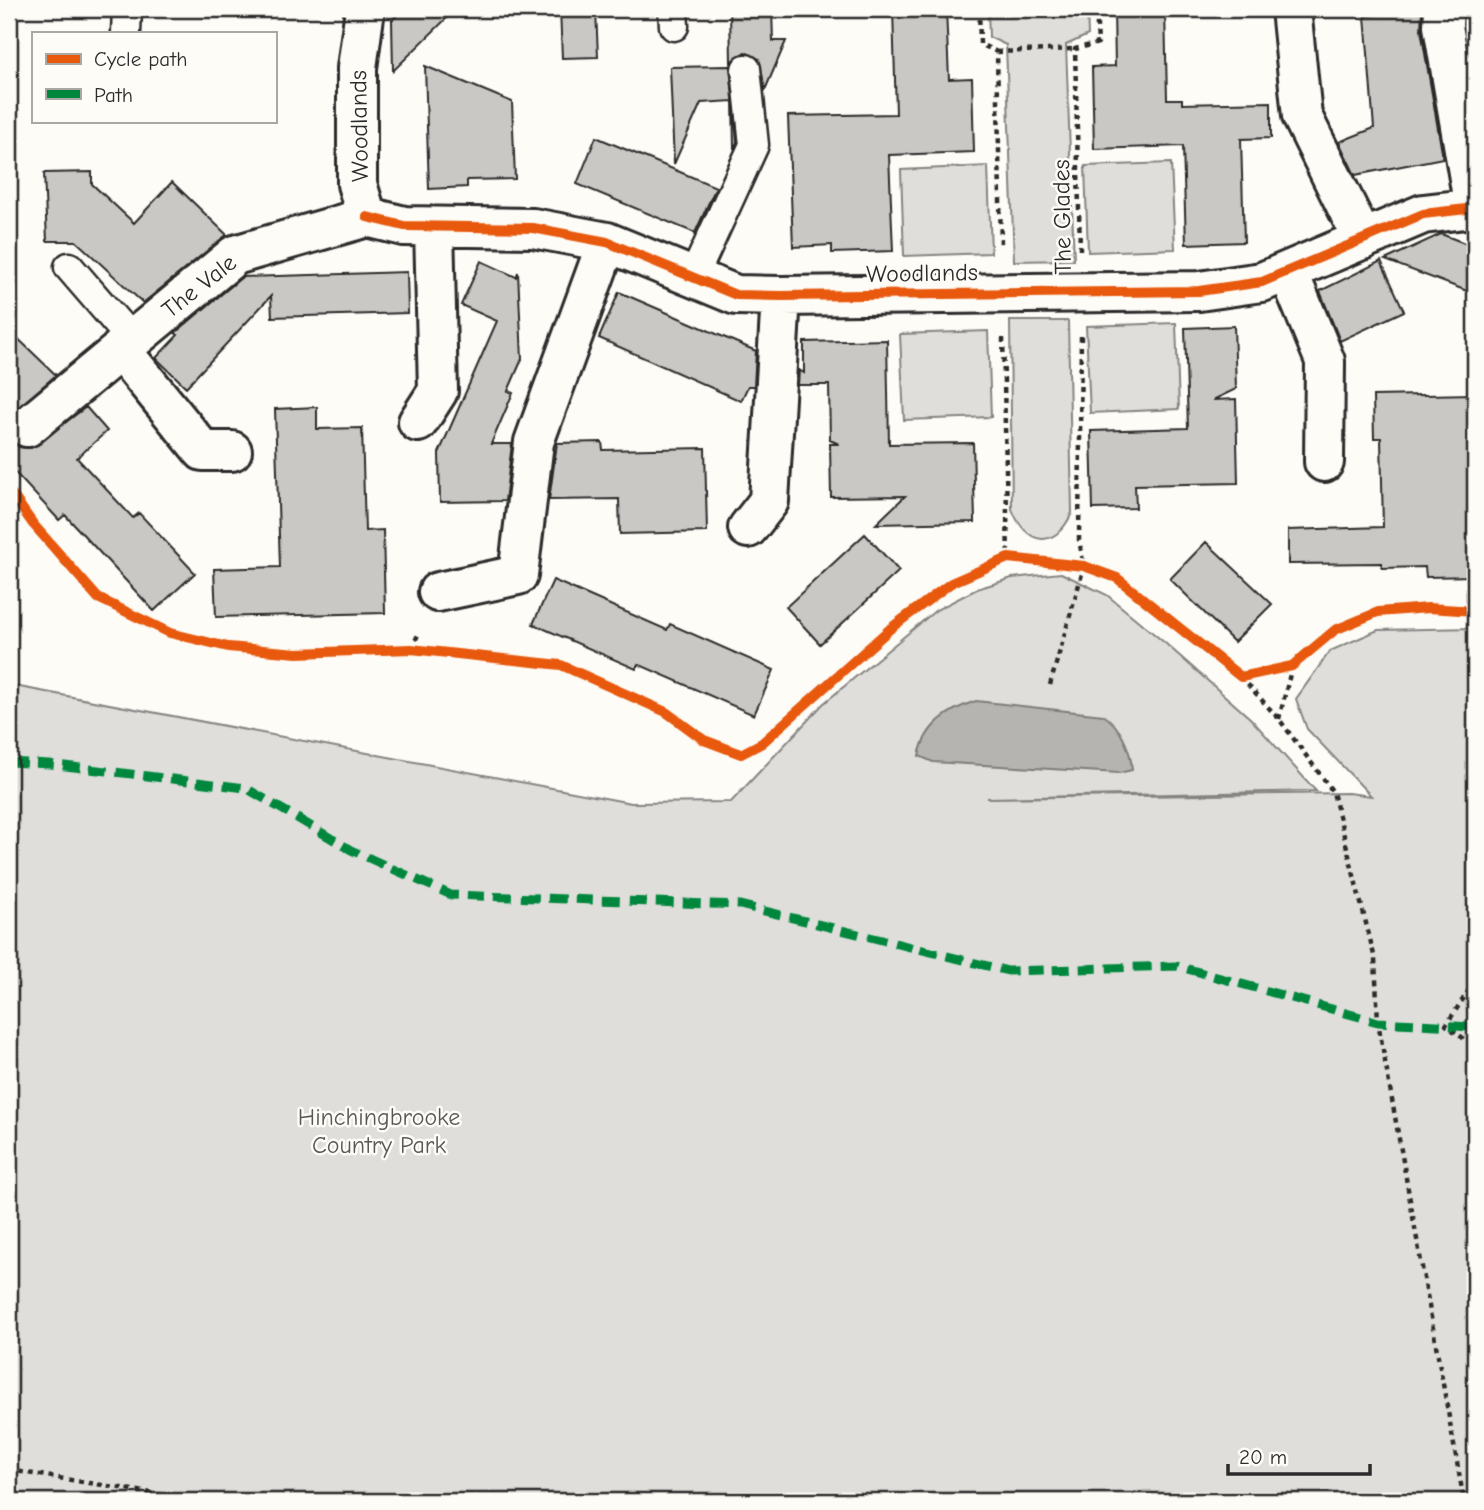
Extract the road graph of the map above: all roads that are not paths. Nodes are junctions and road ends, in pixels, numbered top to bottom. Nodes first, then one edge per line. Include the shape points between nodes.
1 (127, 9) edge
2 (1291, 9) edge
3 (1444, 9) edge
4 (360, 10) edge
5 (126, 32) edge
6 (746, 69) dead end
7 (1475, 208) edge
8 (368, 216) junction
9 (434, 227) junction
10 (1363, 240) junction
11 (607, 242) junction
12 (69, 267) dead end
13 (1288, 271) junction
14 (693, 278) junction
15 (781, 296) junction
16 (126, 345) junction
17 (418, 422) dead end
18 (27, 427) dead end
19 (232, 451) dead end
20 (1324, 462) dead end
21 (748, 528) dead end
22 (438, 592) dead end

1 - 5 lane
2 - 10 street via 1302,116
3 - 7 street via 1443,26
4 - 8 street, Woodlands via 357,184
6 - 14 lane via 754,145
7 - 10 street, Woodlands via 1423,214
8 - 9 street, Woodlands via 404,226
8 - 16 street, The Vale via 235,255
9 - 11 street, Woodlands via 533,228
9 - 17 street via 439,391
10 - 13 street, Woodlands
11 - 14 street, Woodlands
11 - 22 street via 534,442 518,575
12 - 16 lane
13 - 15 street, Woodlands via 1262,282 1199,291
13 - 20 street via 1325,361
14 - 15 street, Woodlands via 736,295
15 - 21 street via 769,501
16 - 18 street, The Vale
16 - 19 street via 203,451

